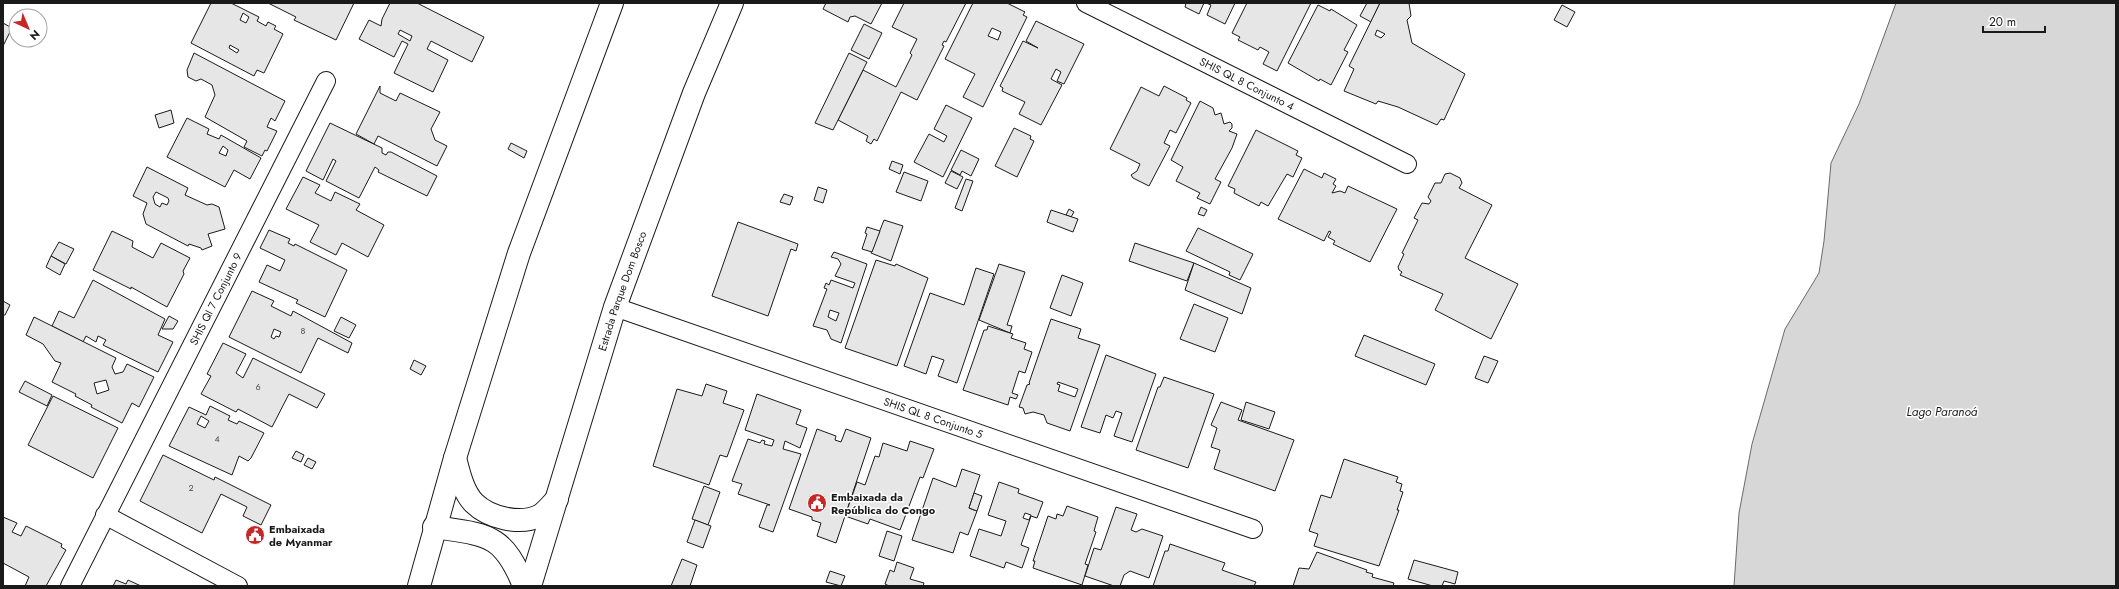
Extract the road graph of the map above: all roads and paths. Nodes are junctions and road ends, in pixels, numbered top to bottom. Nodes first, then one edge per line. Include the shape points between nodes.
1 (612, 3) edge
2 (732, 3) edge
3 (1086, 3) edge
4 (326, 81) dead end
5 (1407, 164) dead end
6 (615, 307) junction
7 (455, 458) junction
8 (557, 499) junction
9 (105, 516) junction
10 (434, 527) junction
11 (1253, 529) dead end
12 (70, 586) edge
13 (238, 586) edge
14 (419, 586) edge
15 (524, 586) edge
16 (530, 586) edge

1 - 7 main road via 519,253
2 - 6 main road, Estrada Parque Dom Bosco via 694,93
3 - 5 street, SHIS QL 8 Conjunto 4
4 - 9 street, SHIS QI 7 Conjunto 9
6 - 8 main road, Estrada Parque Dom Bosco
6 - 11 street, SHIS QL 8 Conjunto 5
7 - 8 main road via 464,489 474,504 505,519 522,520 539,516
7 - 10 main road
8 - 16 main road, Estrada Parque Dom Bosco
9 - 12 street, SHIS QI 7 Conjunto 9
9 - 13 street
10 - 14 main road
10 - 15 main road via 490,538 515,563

